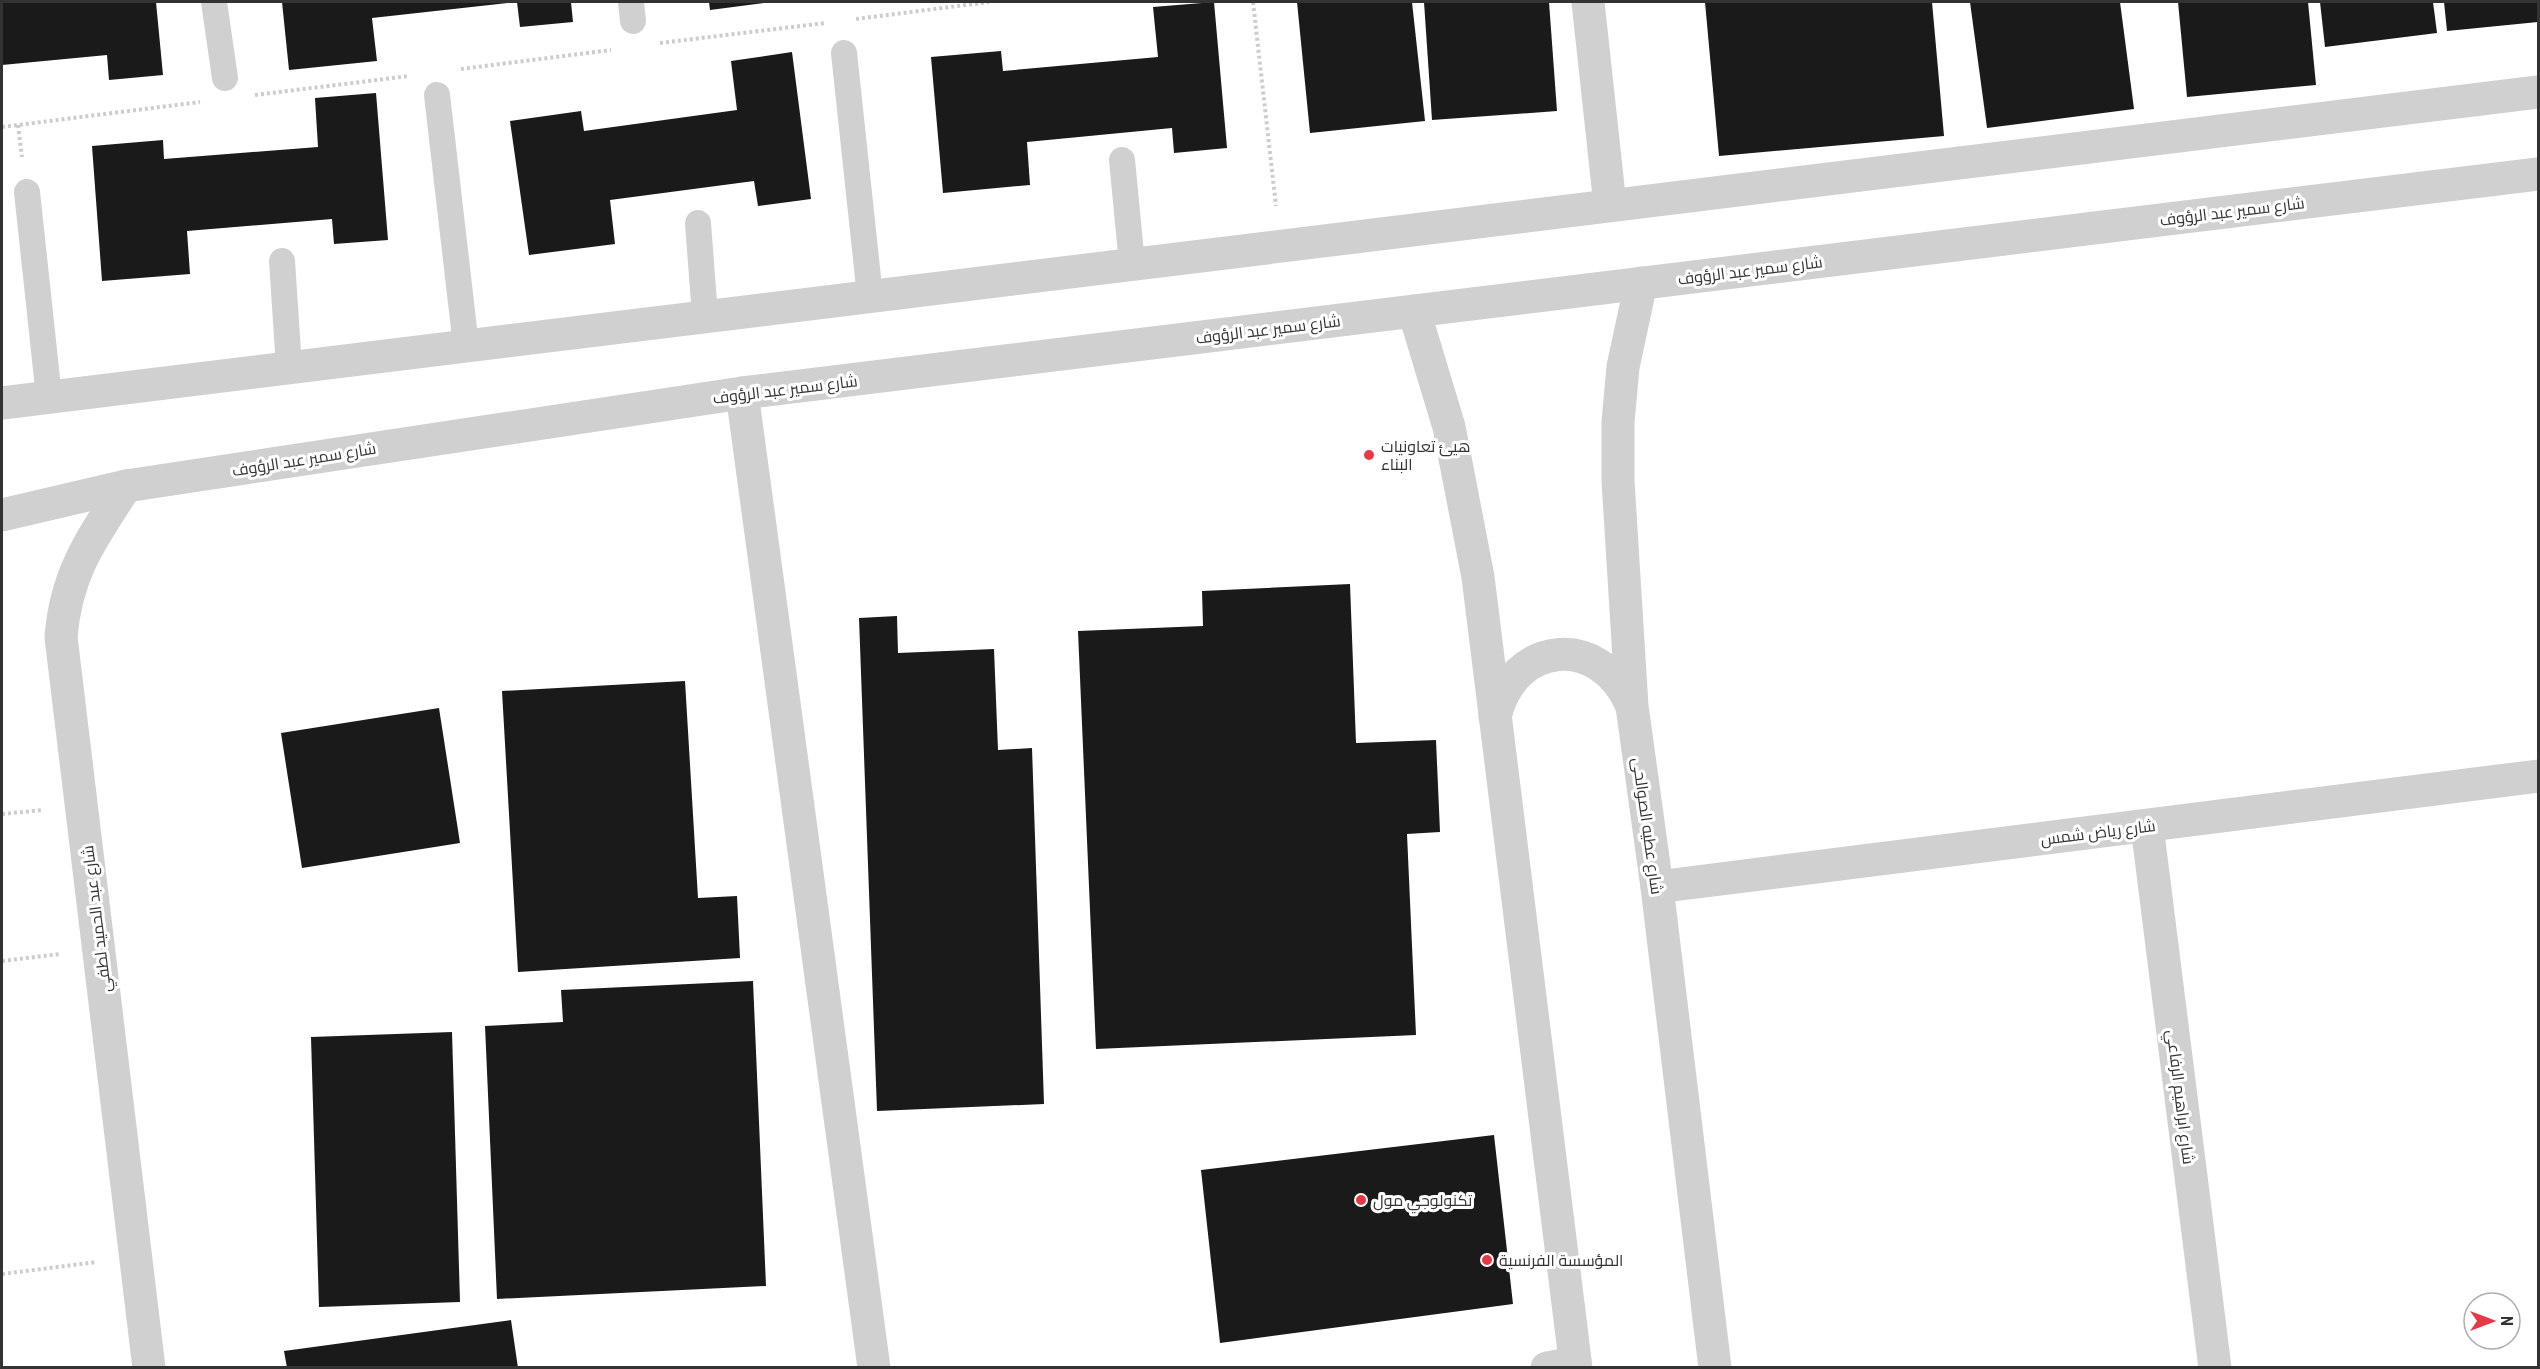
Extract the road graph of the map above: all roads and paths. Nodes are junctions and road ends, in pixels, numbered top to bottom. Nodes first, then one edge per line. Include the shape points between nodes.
1 (214, 2) edge
2 (989, 2) edge
3 (1253, 2) edge
4 (1588, 2) edge
5 (851, 19) dead end
6 (827, 22) dead end
7 (649, 45) dead end
8 (613, 49) dead end
9 (843, 53) dead end
10 (459, 70) dead end
11 (412, 75) dead end
12 (225, 78) dead end
13 (2538, 92) edge
14 (251, 95) dead end
15 (437, 95) dead end
16 (205, 101) dead end
17 (2, 127) edge
18 (1122, 160) dead end
19 (2538, 174) edge
20 (27, 192) dead end
21 (1610, 205) junction
22 (698, 223) dead end
23 (1280, 245) junction
24 (282, 261) dead end
25 (1132, 264) junction
26 (1641, 283) junction
27 (870, 296) junction
28 (1414, 310) junction
29 (705, 316) junction
30 (466, 346) junction
31 (289, 368) junction
32 (742, 393) junction
33 (49, 397) junction
34 (2, 403) edge
35 (126, 486) junction
36 (2, 515) edge
37 (1632, 706) junction
38 (1494, 718) junction
39 (2538, 776) edge
40 (2147, 826) junction
41 (1657, 887) junction
42 (100, 949) junction
43 (2, 961) edge
44 (137, 1258) junction
45 (2, 1274) edge
46 (1566, 1366) edge
47 (149, 1368) edge
48 (874, 1368) edge
49 (1715, 1368) edge
50 (2216, 1368) edge

1 - 12 lane
2 - 5 path
3 - 23 path
4 - 21 street
6 - 7 path
8 - 10 path
9 - 27 lane
11 - 14 path
13 - 21 street
15 - 30 lane
16 - 17 path
18 - 25 lane
19 - 26 street, شارع سمير عبد الرؤوف
20 - 33 lane
21 - 23 street
22 - 29 lane
23 - 25 street
24 - 31 lane
25 - 27 street
26 - 28 street, شارع سمير عبد الرؤوف
26 - 37 street, شارع عطيه الصوالحى via 1623,367 1618,422
27 - 29 street
28 - 32 street, شارع سمير عبد الرؤوف
28 - 38 street via 1449,427 1465,505 1478,577
29 - 30 street
30 - 31 street
31 - 33 street
32 - 35 street, شارع سمير عبد الرؤوف
32 - 48 street
33 - 34 street
35 - 36 street, شارع سمير عبد الرؤوف
35 - 42 street, شارع عبد الحميد لطفي via 87,546 73,578 63,607 61,637
37 - 38 street via 1623,686 1608,670 1590,659 1569,655 1547,657 1527,665 1499,697
37 - 41 street, شارع عطيه الصوالحى
38 - 46 street
39 - 40 street, شارع رياض شمس
40 - 41 street, شارع رياض شمس
40 - 50 street, شارع ابراهيم الرفاعي
41 - 49 street, شارع عطيه الصوالحى
42 - 43 path
42 - 44 street, شارع عبد الحميد لطفي
44 - 45 path
44 - 47 street, شارع عبد الحميد لطفي

